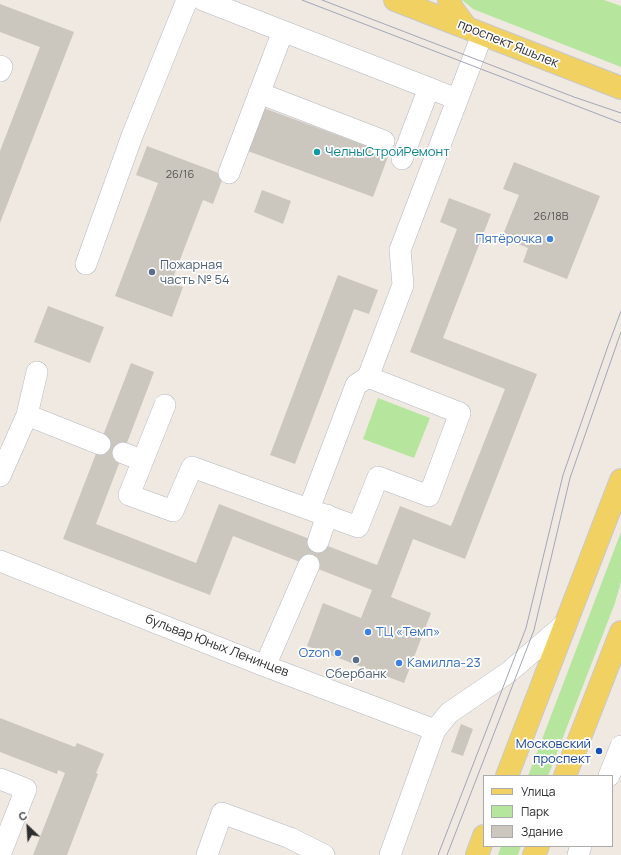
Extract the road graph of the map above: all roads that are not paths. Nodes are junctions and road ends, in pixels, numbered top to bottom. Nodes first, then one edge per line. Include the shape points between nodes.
1 (187, 0) edge
2 (204, 0) edge
3 (395, 0) edge
4 (449, 0) edge
5 (283, 31) junction
6 (474, 31) junction
7 (0, 66) edge
8 (0, 71) edge
9 (429, 88) junction
10 (621, 88) edge
11 (259, 93) junction
12 (457, 99) junction
13 (384, 141) dead end
14 (402, 158) dead end
15 (229, 173) dead end
16 (86, 264) dead end
17 (37, 372) dead end
18 (368, 377) junction
19 (165, 405) dead end
20 (27, 415) junction
21 (100, 444) dead end
22 (123, 453) dead end
23 (142, 460) junction
24 (0, 476) edge
25 (621, 480) edge
26 (318, 512) junction
27 (318, 542) dead end
28 (0, 561) edge
29 (309, 565) dead end
30 (566, 623) junction
31 (621, 632) edge
32 (265, 666) junction
33 (435, 730) junction
34 (621, 746) edge
35 (507, 775) edge
36 (565, 775) edge
37 (609, 775) edge
38 (0, 779) edge
39 (483, 839) edge
40 (0, 855) edge
41 (207, 855) edge
42 (324, 855) edge
43 (390, 855) edge
44 (477, 855) edge

1 - 16 street via 132,136
2 - 5 street
3 - 6 main road, проспект Яшьлек
4 - 6 main road via 452,8
5 - 9 street
5 - 11 street
6 - 10 main road, проспект Яшьлек
6 - 12 street
7 - 8 street
9 - 12 street
9 - 14 street
11 - 13 street
11 - 15 street
12 - 18 street via 400,250 402,285
17 - 20 street
18 - 26 street via 356,385
18 - 26 street via 460,413 429,496 378,477 358,527
19 - 23 street
20 - 21 street
20 - 24 street
22 - 23 street
23 - 26 street via 129,495 173,511 192,466
25 - 30 main road
26 - 27 street
28 - 32 street, бульвар Юных Ленинцев
29 - 32 street
30 - 33 street via 509,672 449,712
30 - 35 main road
31 - 36 main road
32 - 33 street, бульвар Юных Ленинцев
33 - 43 street
34 - 37 street
38 - 40 street via 26,789
39 - 44 main road
41 - 42 street via 222,814 290,838

